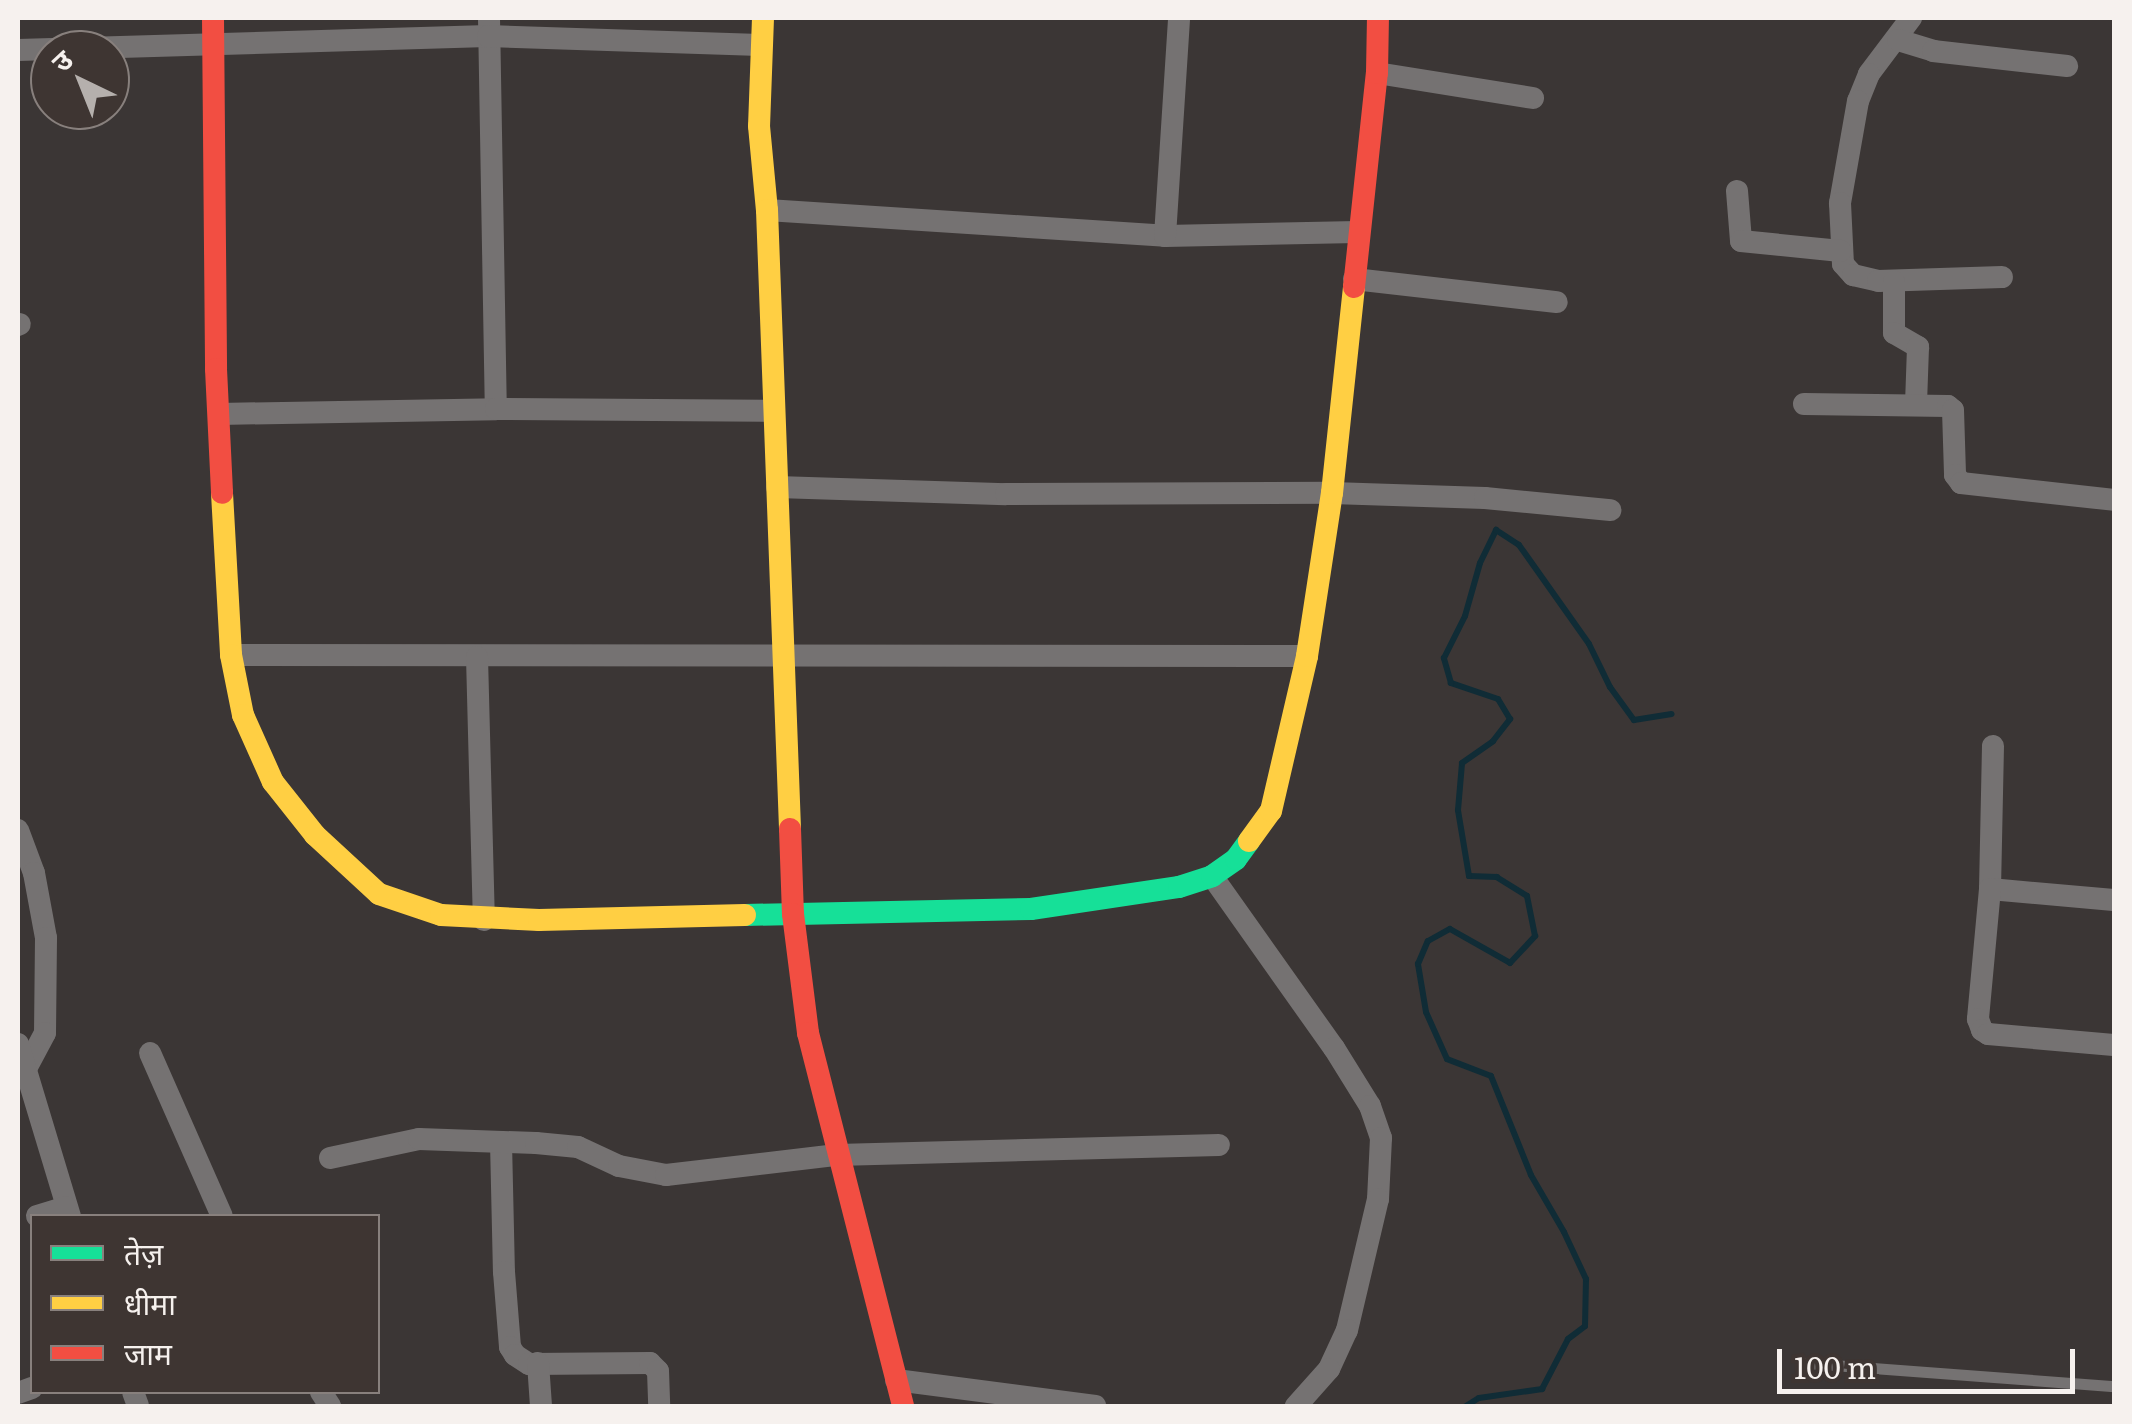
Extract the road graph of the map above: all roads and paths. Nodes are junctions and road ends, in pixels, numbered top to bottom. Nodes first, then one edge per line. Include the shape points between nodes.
1 (213, 18) edge
2 (763, 18) edge
3 (1179, 18) edge
4 (1378, 18) edge
5 (1912, 18) edge
6 (488, 27) edge
7 (1898, 40) junction
8 (760, 45) junction
9 (211, 48) junction
10 (18, 50) edge
11 (2067, 66) dead end
12 (1377, 72) junction
13 (1533, 98) dead end
14 (1737, 192) dead end
15 (766, 210) junction
16 (1357, 232) junction
17 (1165, 236) junction
18 (1841, 251) junction
19 (2002, 277) dead end
20 (1354, 278) junction
21 (1894, 282) junction
22 (1557, 302) dead end
23 (1804, 404) dead end
24 (1916, 405) junction
25 (496, 409) junction
26 (772, 412) junction
27 (218, 414) junction
28 (777, 486) junction
29 (1332, 494) junction
30 (2114, 500) edge
31 (1610, 510) dead end
32 (784, 652) junction
33 (231, 656) junction
34 (1307, 656) junction
35 (477, 657) junction
36 (1993, 746) dead end
37 (18, 830) edge
38 (1212, 876) junction
39 (1990, 889) junction
40 (2114, 900) edge
41 (793, 914) junction
42 (484, 920) junction
43 (18, 1044) edge
44 (2114, 1045) edge
45 (150, 1054) dead end
46 (26, 1068) junction
47 (501, 1142) junction
48 (1220, 1145) dead end
49 (837, 1155) junction
50 (330, 1158) dead end
51 (68, 1212) edge
52 (221, 1214) edge
53 (538, 1363) junction
54 (1806, 1363) dead end
55 (896, 1380) junction
56 (2114, 1386) edge
57 (541, 1406) edge
58 (658, 1406) edge
59 (904, 1406) edge
60 (1095, 1406) edge
61 (1296, 1406) edge

1 - 9 street
2 - 8 street
3 - 17 street
4 - 12 street
5 - 7 street
6 - 8 street
6 - 9 street
6 - 25 street
7 - 11 street via 1933,52
7 - 18 street via 1869,74 1858,102 1843,181
8 - 15 street
9 - 10 street
9 - 27 street
12 - 13 street
12 - 16 street
14 - 18 street via 1741,241
15 - 17 street
15 - 26 street
16 - 17 street
16 - 20 street
18 - 21 street via 1853,274
19 - 21 street
20 - 22 street
20 - 29 street
21 - 24 street via 1893,330 1917,345 1919,354
23 - 24 street
24 - 30 street via 1952,410 1961,483
25 - 26 street
25 - 27 street
26 - 28 street
27 - 33 street
28 - 29 street
28 - 32 street
29 - 31 street
29 - 34 street
32 - 34 street
32 - 35 street
32 - 41 street
33 - 35 street
33 - 42 street via 255,748 316,835 379,894 421,910
34 - 38 street via 1271,811 1236,859
35 - 42 street
36 - 39 street
37 - 46 street via 38,892 46,949 44,1033
38 - 41 street via 1179,888 1031,909
38 - 61 street via 1334,1048 1370,1106 1381,1138 1378,1198 1347,1330 1329,1368
39 - 40 street
39 - 44 street via 1982,1030
41 - 42 street
41 - 49 street via 808,1033
43 - 46 street
45 - 52 street
46 - 51 street
47 - 49 street via 578,1147 619,1166 666,1175
47 - 50 street via 403,1140
47 - 53 street via 510,1347 522,1361
48 - 49 street
49 - 55 street
53 - 57 street
53 - 58 street via 650,1363 658,1371
54 - 56 lane
55 - 59 street
55 - 60 street

